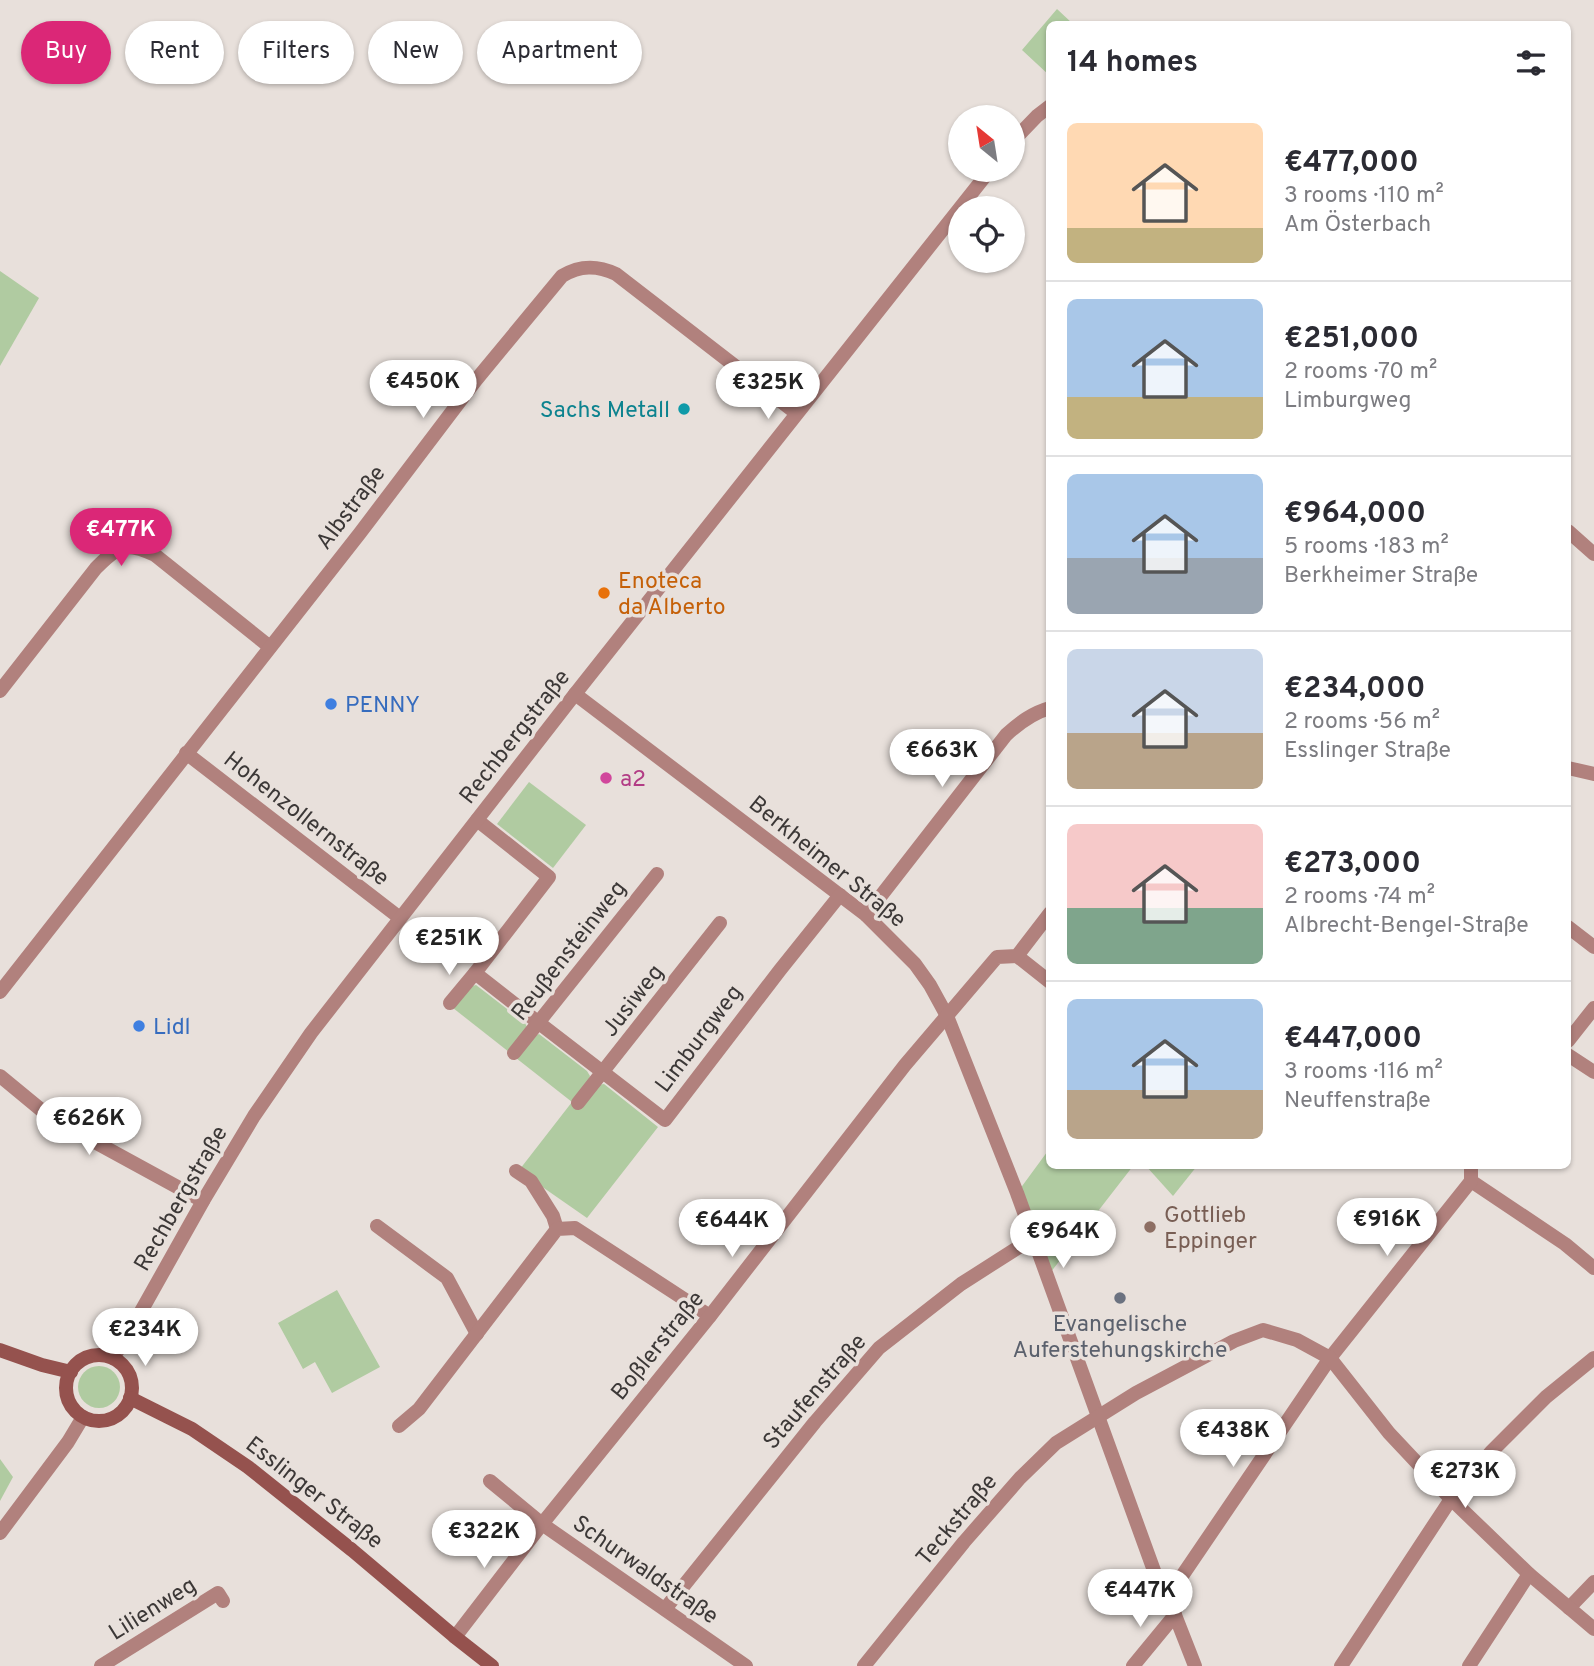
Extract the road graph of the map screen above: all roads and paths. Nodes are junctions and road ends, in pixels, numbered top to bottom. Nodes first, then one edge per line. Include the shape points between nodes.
1 (1046, 109) edge
2 (1026, 127) edge
3 (980, 182) edge
4 (796, 413) junction
5 (1571, 534) edge
6 (1594, 554) edge
7 (270, 648) junction
8 (0, 691) edge
9 (575, 694) junction
10 (1046, 709) edge
11 (186, 753) junction
12 (1571, 769) edge
13 (1594, 775) edge
14 (477, 820) junction
15 (657, 874) dead end
16 (840, 895) junction
17 (866, 915) junction
18 (400, 918) junction
19 (1046, 918) edge
20 (720, 923) dead end
21 (1571, 929) edge
22 (1594, 947) edge
23 (1017, 956) junction
24 (475, 973) junction
25 (1046, 979) edge
26 (0, 992) edge
27 (450, 1003) dead end
28 (1594, 1008) edge
29 (947, 1016) junction
30 (539, 1023) junction
31 (1571, 1037) edge
32 (514, 1054) dead end
33 (1571, 1057) edge
34 (1594, 1072) edge
35 (603, 1073) junction
36 (0, 1076) edge
37 (578, 1103) dead end
38 (1471, 1169) edge
39 (516, 1171) dead end
40 (1471, 1181) junction
41 (203, 1201) junction
42 (377, 1226) dead end
43 (556, 1229) junction
44 (1033, 1238) junction
45 (1594, 1268) edge
46 (710, 1316) junction
47 (477, 1334) junction
48 (0, 1350) edge
49 (1330, 1358) junction
50 (1594, 1358) edge
51 (113, 1359) junction
52 (71, 1372) junction
53 (130, 1398) junction
54 (83, 1417) junction
55 (1097, 1418) junction
56 (398, 1426) dead end
57 (490, 1481) dead end
58 (1451, 1499) junction
59 (542, 1524) junction
60 (0, 1533) edge
61 (1529, 1574) junction
62 (1594, 1582) edge
63 (223, 1601) dead end
64 (1166, 1601) junction
65 (1569, 1608) junction
66 (665, 1609) junction
67 (1175, 1615) junction
68 (1594, 1629) edge
69 (455, 1637) junction
70 (101, 1666) edge
71 (492, 1666) edge
72 (746, 1666) edge
73 (864, 1666) edge
74 (1133, 1666) edge
75 (1195, 1666) edge
76 (1341, 1666) edge
77 (1469, 1666) edge

1 - 2 street
3 - 4 street, Rechbergstraße
4 - 7 street, Albstraße via 616,274 600,267 576,268 556,281 484,370
4 - 9 street, Rechbergstraße
5 - 6 street
7 - 8 street via 155,555 124,547 96,568
7 - 11 street, Albstraße
9 - 14 street, Rechbergstraße
9 - 16 street, Berkheimer Straße
10 - 17 street via 1021,721 1006,735
11 - 18 street, Hohenzollernstraße
11 - 26 street, Albstraße
12 - 13 street
14 - 18 street, Rechbergstraße
14 - 24 street via 549,877
15 - 30 street, Reußensteinweg
16 - 17 street, Berkheimer Straße
16 - 35 street, Limburgweg via 665,1120
17 - 29 street, Berkheimer Straße via 915,964
18 - 41 street, Rechbergstraße via 312,1032
19 - 23 street
20 - 35 street, Jusiweg
21 - 22 street
23 - 25 street
23 - 29 street, Boßlerstraße via 997,957
24 - 27 street
24 - 30 street, Limburgweg
28 - 31 street
29 - 44 street, Berkheimer Straße
29 - 46 street, Boßlerstraße
30 - 32 street, Reußensteinweg
30 - 35 street, Limburgweg
33 - 34 street
35 - 37 street, Jusiweg
36 - 41 street via 51,1118
38 - 40 street
39 - 43 street via 531,1181
40 - 45 street
40 - 49 street
41 - 51 street, Rechbergstraße
42 - 47 street via 447,1278
43 - 46 street via 575,1228
43 - 47 street
44 - 55 street, Berkheimer Straße
44 - 66 street, Staufenstraße via 961,1284 879,1348
46 - 59 street, Boßlerstraße
47 - 56 street via 419,1409
48 - 52 main road
49 - 55 street, Teckstraße via 1297,1340 1263,1330 1222,1347
49 - 58 street via 1389,1433
49 - 64 street
50 - 58 street via 1537,1406
51 - 52 main road via 90,1357
51 - 53 main road via 127,1372
52 - 54 main road via 68,1397
53 - 54 main road via 111,1419
53 - 69 main road, Esslinger Straße via 192,1429 248,1466
54 - 60 street
55 - 64 street, Berkheimer Straße
55 - 73 street, Teckstraße via 1056,1443 1020,1478
57 - 59 street, Schurwaldstraße
58 - 61 street
58 - 76 street
59 - 66 street, Schurwaldstraße
59 - 69 street, Boßlerstraße
61 - 65 street
61 - 77 street
62 - 65 street
63 - 70 street, Lilienweg via 218,1593
64 - 67 street, Berkheimer Straße
65 - 68 street
66 - 72 street, Schurwaldstraße
67 - 74 street
67 - 75 street, Berkheimer Straße
69 - 71 main road, Esslinger Straße

